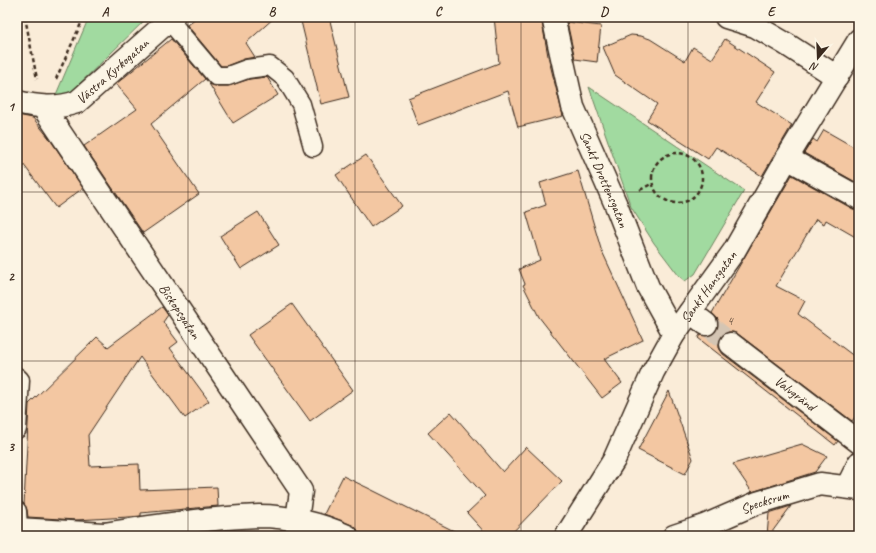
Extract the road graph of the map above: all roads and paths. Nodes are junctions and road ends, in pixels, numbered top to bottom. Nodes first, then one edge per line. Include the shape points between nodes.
1 (25, 17) edge
2 (84, 17) edge
3 (554, 17) edge
4 (726, 17) edge
5 (171, 19) edge
6 (859, 40) edge
7 (837, 77) junction
8 (17, 102) edge
9 (43, 107) junction
10 (313, 147) dead end
11 (787, 158) junction
12 (859, 198) edge
13 (664, 200) joint
14 (674, 334) junction
15 (731, 344) tunnel mouth
16 (17, 377) edge
17 (17, 429) edge
18 (859, 442) edge
19 (859, 463) edge
20 (853, 488) edge
21 (297, 520) junction
22 (18, 523) edge
23 (102, 535) edge
24 (347, 536) edge
25 (566, 536) edge
26 (674, 536) edge

1 - 9 path
2 - 9 path
3 - 14 street, Sankt Drottensgatan via 573,107 616,205 648,288
4 - 7 street via 755,26
5 - 9 street, Västra Kyrkogatan via 77,102 61,107
5 - 10 lane via 216,76 228,76 246,69 270,66 285,78 301,104
6 - 7 street, Sankt Hansgatan
7 - 11 street, Sankt Hansgatan
8 - 9 street, Västra Kyrkogatan
9 - 21 street, Biskopsgatan via 301,491
11 - 12 street
11 - 14 street, Sankt Hansgatan via 698,318
13 - 13 path via 674,203 685,202 694,197 700,188 702,178 700,167 694,158 674,153 664,156 656,163 651,173 651,184
14 - 25 street, Sankt Hansgatan via 653,372 614,460
15 - 18 street, Valvgränd
16 - 17 lane via 20,380
19 - 20 street
20 - 26 street, Specksrum via 820,484 757,503
21 - 23 street via 260,516 166,525
21 - 24 street via 335,530
22 - 23 street

